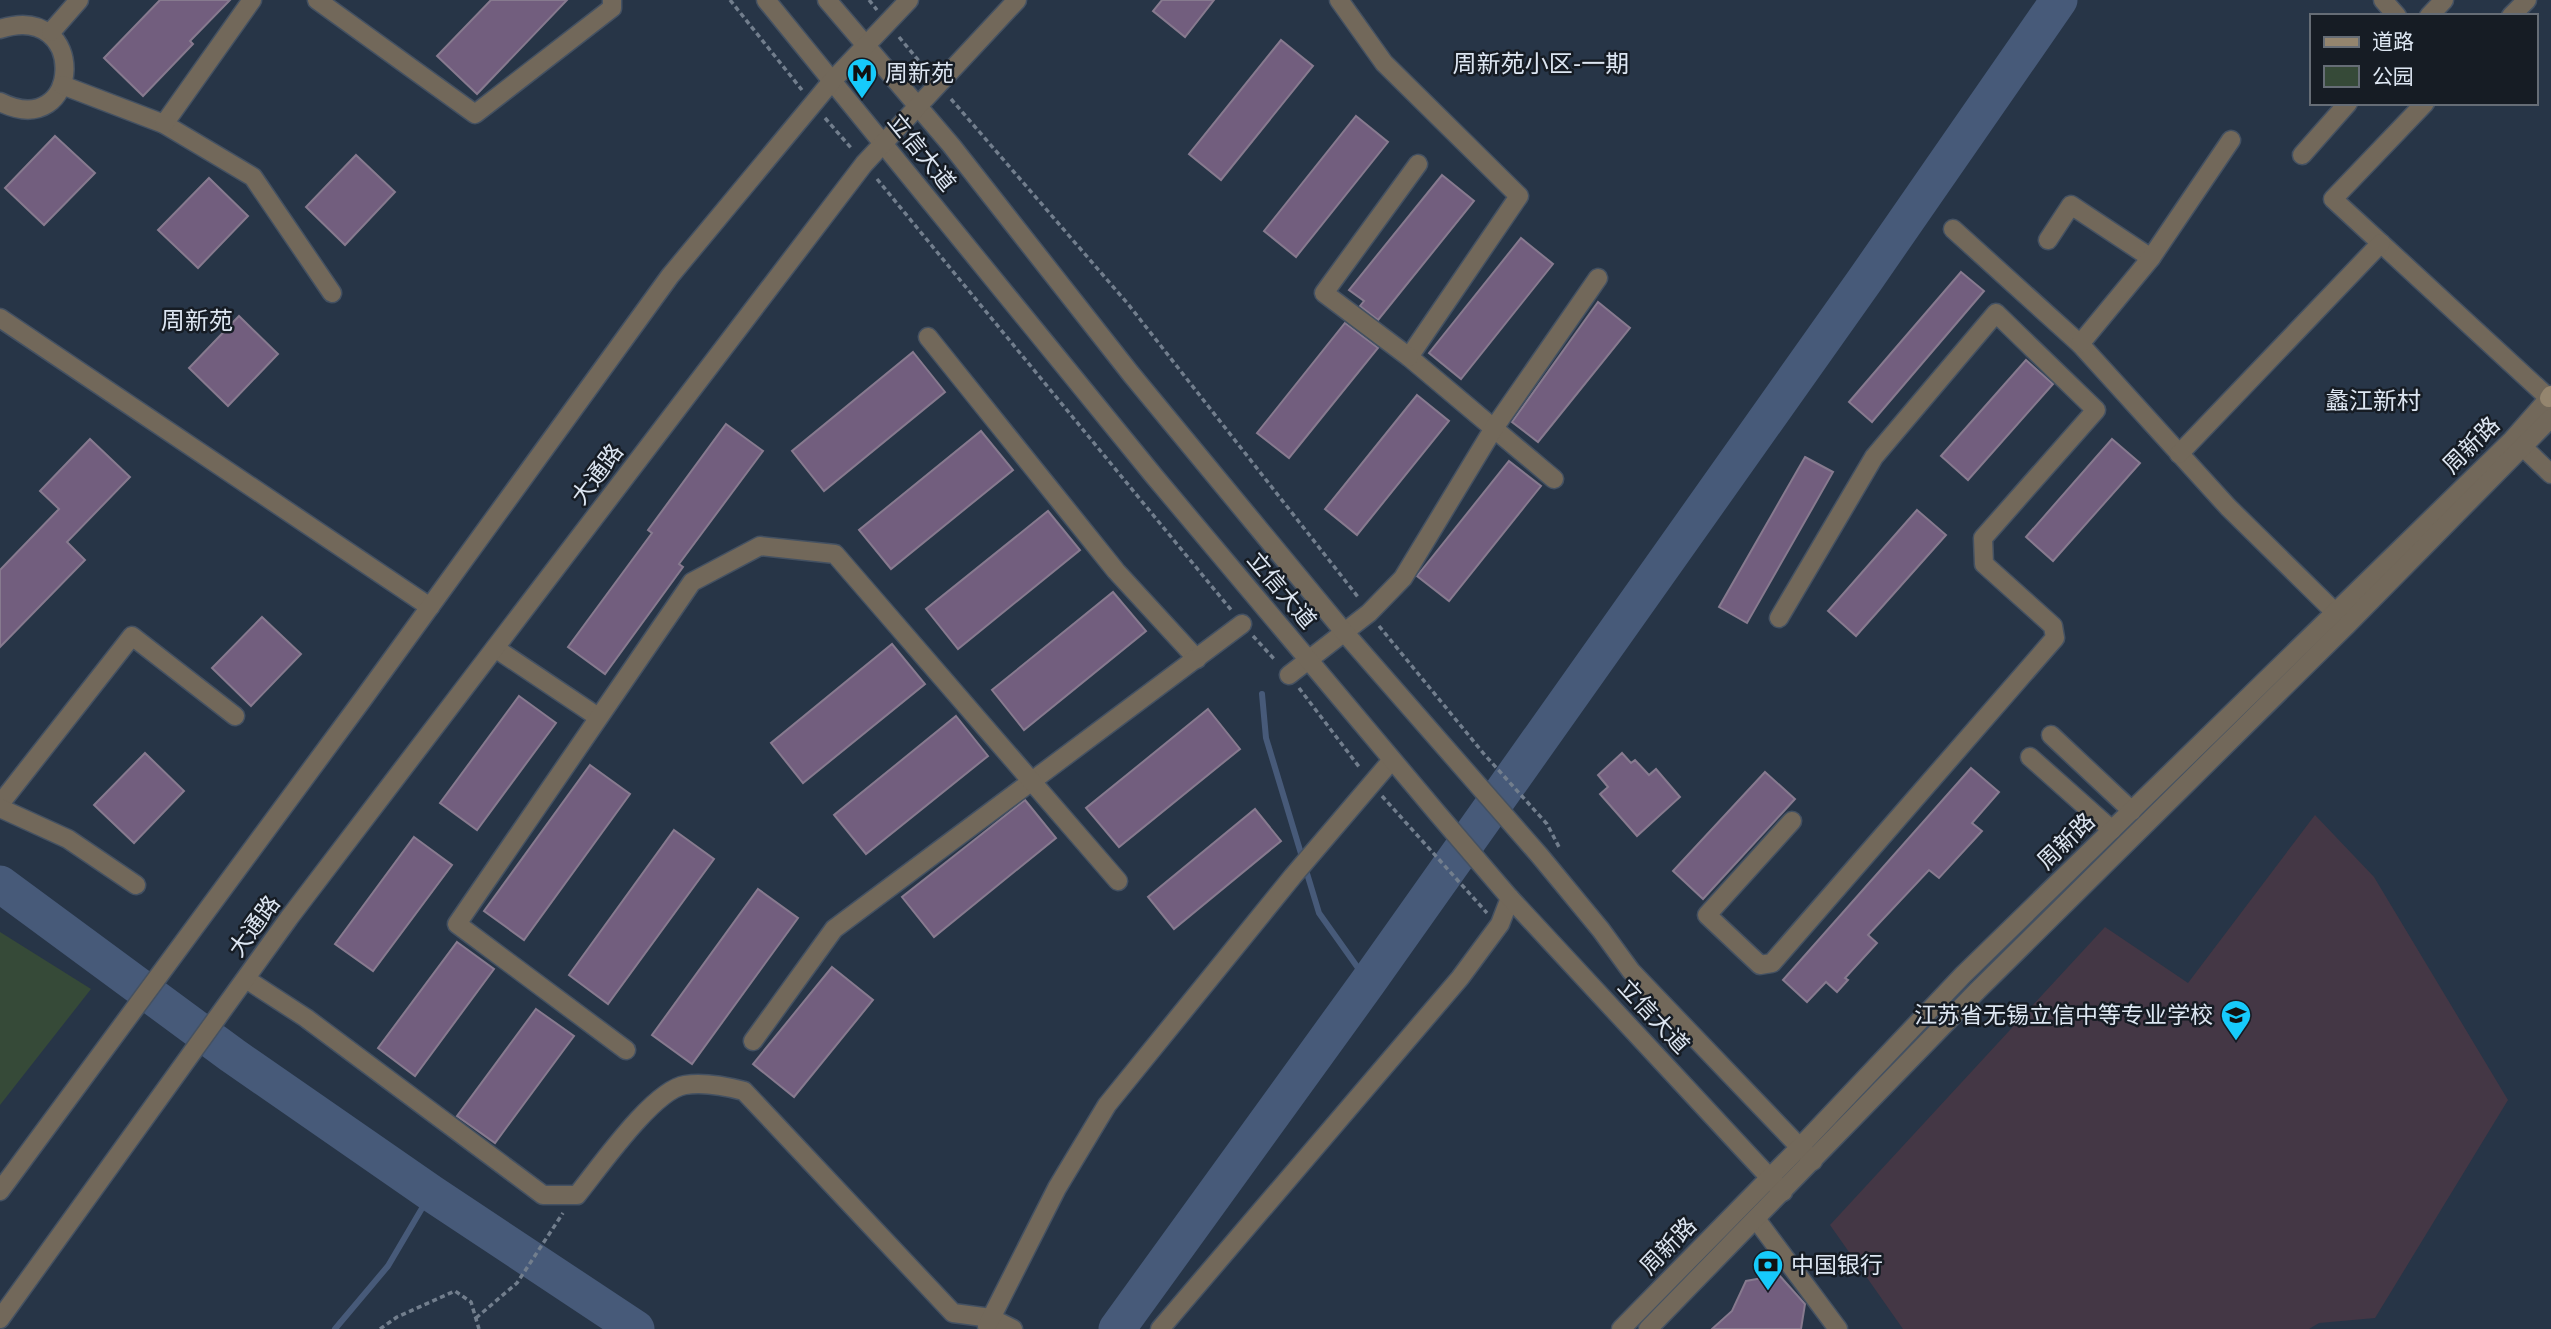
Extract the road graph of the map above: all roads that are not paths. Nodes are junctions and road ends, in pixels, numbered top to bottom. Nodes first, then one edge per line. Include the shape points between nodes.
1 (79, 0) edge
2 (252, 0) edge
3 (317, 0) edge
4 (612, 0) edge
5 (766, 0) edge
6 (827, 0) edge
7 (909, 0) edge
8 (1017, 0) edge
9 (1339, 0) edge
10 (2383, 0) edge
11 (2444, 0) edge
12 (2527, 0) edge
13 (2395, 14) edge
14 (2430, 14) edge
15 (2513, 14) edge
16 (0, 29) edge
17 (51, 32) junction
18 (865, 46) junction
19 (832, 81) junction
20 (62, 85) junction
21 (0, 102) edge
22 (2346, 105) edge
23 (2423, 105) edge
24 (917, 106) junction
25 (164, 124) junction
26 (2231, 140) dead end
27 (882, 142) junction
28 (2302, 155) dead end
29 (1418, 164) dead end
30 (1953, 229) dead end
31 (2048, 240) dead end
32 (2381, 243) junction
33 (2151, 258) junction
34 (1598, 278) dead end
35 (332, 293) dead end
36 (0, 318) edge
37 (928, 337) dead end
38 (2080, 344) junction
39 (1409, 357) junction
40 (2550, 398) edge
41 (2551, 418) edge
42 (1494, 428) junction
43 (2523, 447) junction
44 (2179, 454) junction
45 (2551, 474) edge
46 (1554, 479) dead end
47 (430, 607) junction
48 (1779, 618) dead end
49 (2342, 619) junction
50 (1242, 624) road end
51 (1345, 633) junction
52 (495, 648) junction
53 (1197, 659) junction
54 (1310, 661) junction
55 (1289, 675) road end
56 (235, 716) dead end
57 (598, 717) junction
58 (2050, 735) dead end
59 (2029, 757) dead end
60 (1392, 760) junction
61 (1033, 781) junction
62 (0, 806) edge
63 (2132, 811) junction
64 (1792, 821) dead end
65 (2112, 830) junction
66 (1118, 881) dead end
67 (136, 885) dead end
68 (1510, 898) junction
69 (240, 986) junction
70 (753, 1041) dead end
71 (626, 1050) dead end
72 (1799, 1148) junction
73 (1813, 1161) junction
74 (1770, 1176) junction
75 (0, 1191) edge
76 (1783, 1192) junction
77 (1756, 1219) junction
78 (0, 1319) edge
79 (989, 1323) edge
80 (1013, 1329) edge
81 (1160, 1329) edge
82 (1621, 1329) edge
83 (1648, 1329) edge
84 (1838, 1329) edge

1 - 17 street
2 - 25 street
3 - 4 street via 475,114 612,8
5 - 19 street, 立信大道
6 - 18 street, 立信大道
7 - 18 street, 大通路
8 - 24 street, 大通路
9 - 39 street via 1384,63 1519,196
10 - 13 street
11 - 14 street
12 - 15 street
16 - 17 street via 26,22
17 - 20 street via 65,57
18 - 19 street, 大通路
18 - 24 street, 立信大道
19 - 27 street, 立信大道
19 - 47 street, 大通路 via 670,276
20 - 21 street via 40,106 26,109
20 - 25 street
22 - 28 street
23 - 32 street via 2333,199
24 - 27 street, 大通路
24 - 51 street, 立信大道
25 - 35 street via 253,177
26 - 33 street
27 - 52 street, 大通路
27 - 54 street, 立信大道
29 - 39 street via 1324,293
30 - 38 street
31 - 33 street via 2071,205
32 - 40 street
32 - 44 street
33 - 38 street
34 - 42 street
36 - 47 street
37 - 53 street via 1116,570
38 - 44 street
39 - 42 street
40 - 49 street, 周新路
41 - 43 street, 周新路
42 - 46 street
42 - 51 street via 1403,578
43 - 45 street
43 - 49 street, 周新路
44 - 49 street
47 - 75 street, 大通路
48 - 64 street via 1874,457 1996,313 2096,410 1983,538 1984,564 2053,626 2055,638 1772,962 1760,965 1707,915
49 - 63 street, 周新路
49 - 73 street, 周新路
50 - 53 street
51 - 54 street
51 - 72 street, 立信大道 via 1539,856 1631,971
52 - 57 street
52 - 69 street, 大通路
53 - 61 street
54 - 55 street
54 - 60 street, 立信大道
56 - 62 street via 132,636
57 - 61 street via 692,582 760,546 835,554
57 - 71 street via 457,924
58 - 63 street
59 - 65 street
60 - 68 street, 立信大道
60 - 79 street via 1107,1105 1057,1188
61 - 66 street
61 - 70 street via 834,929
62 - 67 street via 68,839
63 - 65 street, 周新路
65 - 72 street, 周新路 via 1963,975
68 - 74 street, 立信大道
68 - 81 street via 1500,923 1460,978
69 - 78 street, 大通路
69 - 79 street via 306,1017 543,1195 577,1195 653,1103 683,1085 720,1085 744,1091 953,1313
72 - 73 street, 立信大道
72 - 74 street, 周新路
73 - 76 street, 周新路
74 - 76 street, 立信大道
74 - 82 street, 周新路
76 - 77 street, 周新路
77 - 83 street, 周新路
77 - 84 street
79 - 80 street

